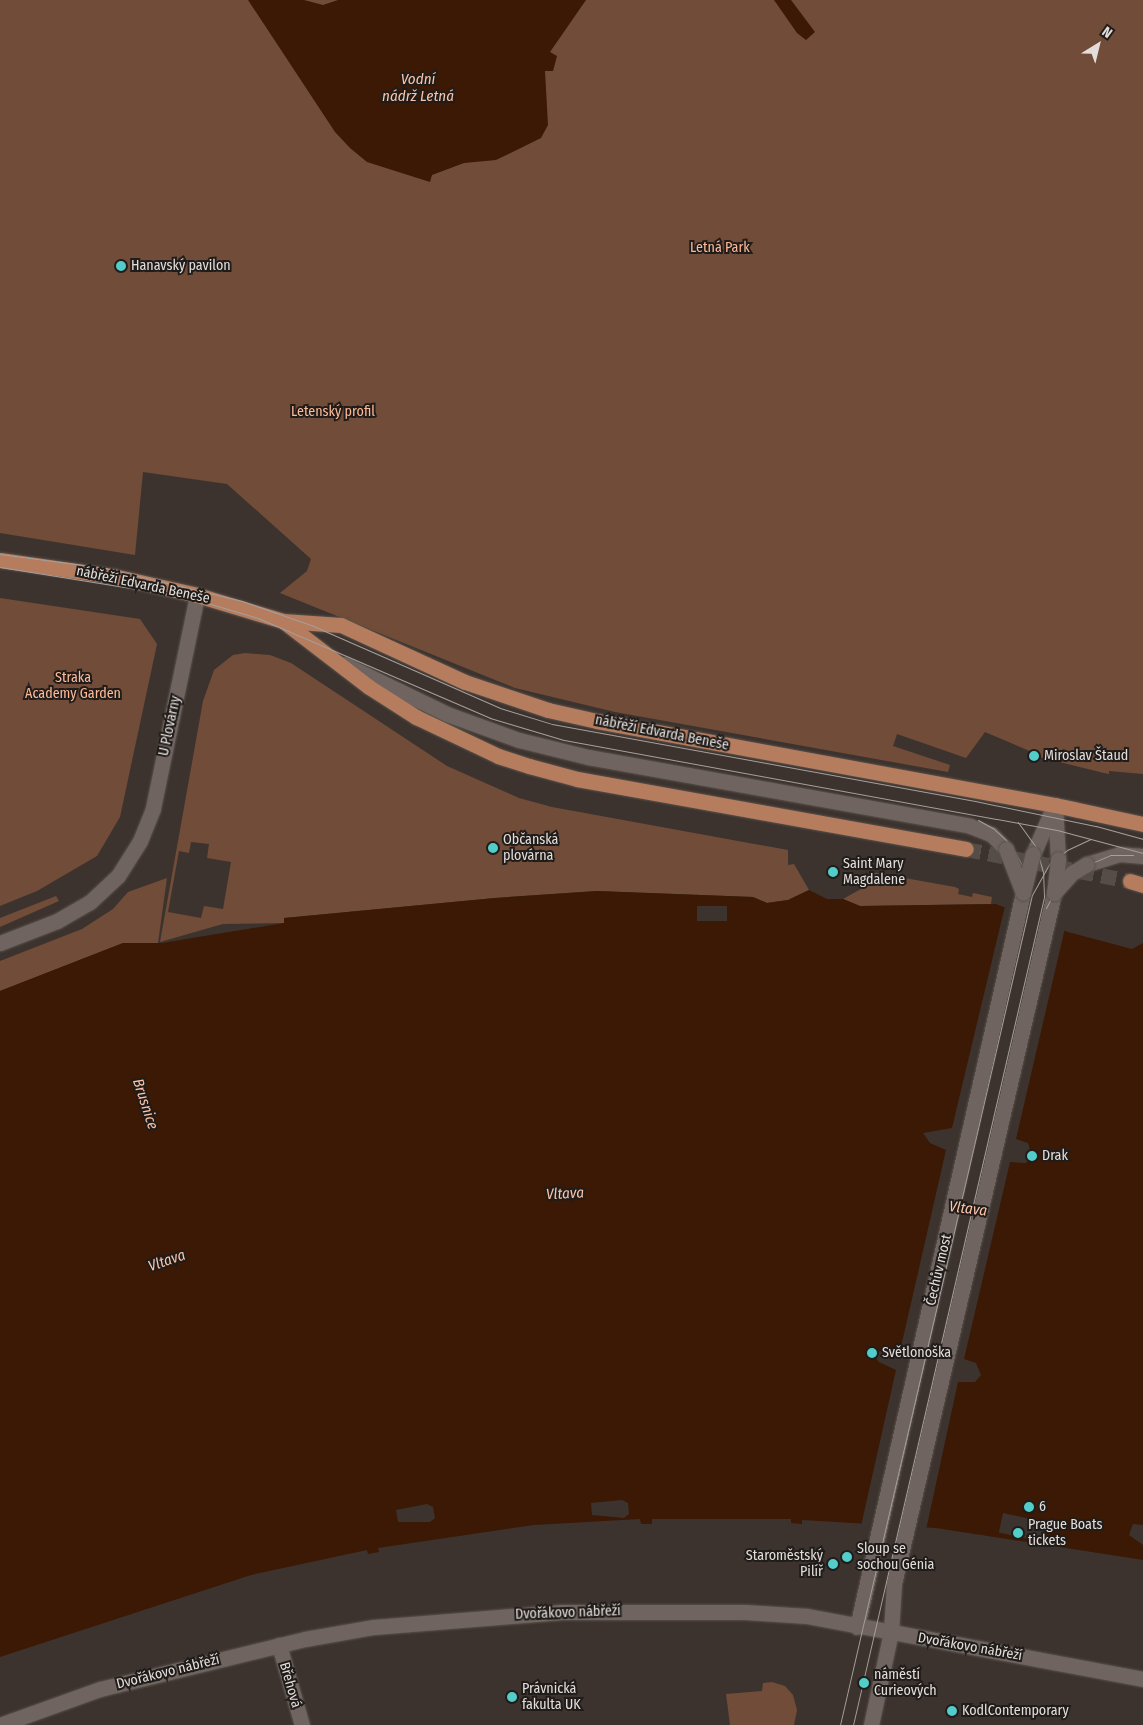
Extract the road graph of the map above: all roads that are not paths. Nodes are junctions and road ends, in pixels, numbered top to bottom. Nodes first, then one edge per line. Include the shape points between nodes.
1 (0, 560) edge
2 (197, 595) junction
3 (283, 621) junction
4 (328, 655) junction
5 (1055, 804) junction
6 (1143, 824) edge
7 (966, 849) tunnel mouth
8 (1143, 856) edge
9 (1023, 893) junction
10 (1054, 893) junction
11 (0, 943) edge
12 (857, 1626) junction
13 (891, 1632) junction
14 (279, 1645) junction
15 (1143, 1679) edge
16 (0, 1725) edge
17 (302, 1725) edge
18 (870, 1725) edge

1 - 2 main road, nábřeží Edvarda Beneše via 113,576
2 - 3 main road, nábřeží Edvarda Beneše
2 - 11 street, U Plovárny via 150,818 132,854 99,894 57,921
3 - 4 main road, nábřeží Edvarda Beneše
3 - 5 main road, nábřeží Edvarda Beneše via 341,625 465,682 548,710
4 - 7 main road, nábřeží Edvarda Beneše via 416,717 498,756 529,766 578,779
4 - 9 street, bridge via 447,714 519,740 588,757 970,826 990,834 1006,849
5 - 6 main road, nábřeží Edvarda Beneše
5 - 9 street, Čechův most, bridge via 1033,854
5 - 10 street, Čechův most, bridge via 1058,859
8 - 10 street, Čechův most, bridge via 1118,854 1086,864 1072,873
9 - 12 street, Čechův most
10 - 13 street, Čechův most via 894,1584
12 - 13 street, Dvořákovo nábřeží
12 - 14 street, Dvořákovo nábřeží via 807,1616 745,1612 561,1612 374,1627
13 - 15 street, Dvořákovo nábřeží
13 - 18 street
14 - 16 street, Dvořákovo nábřeží via 100,1688
14 - 17 street, Břehová

